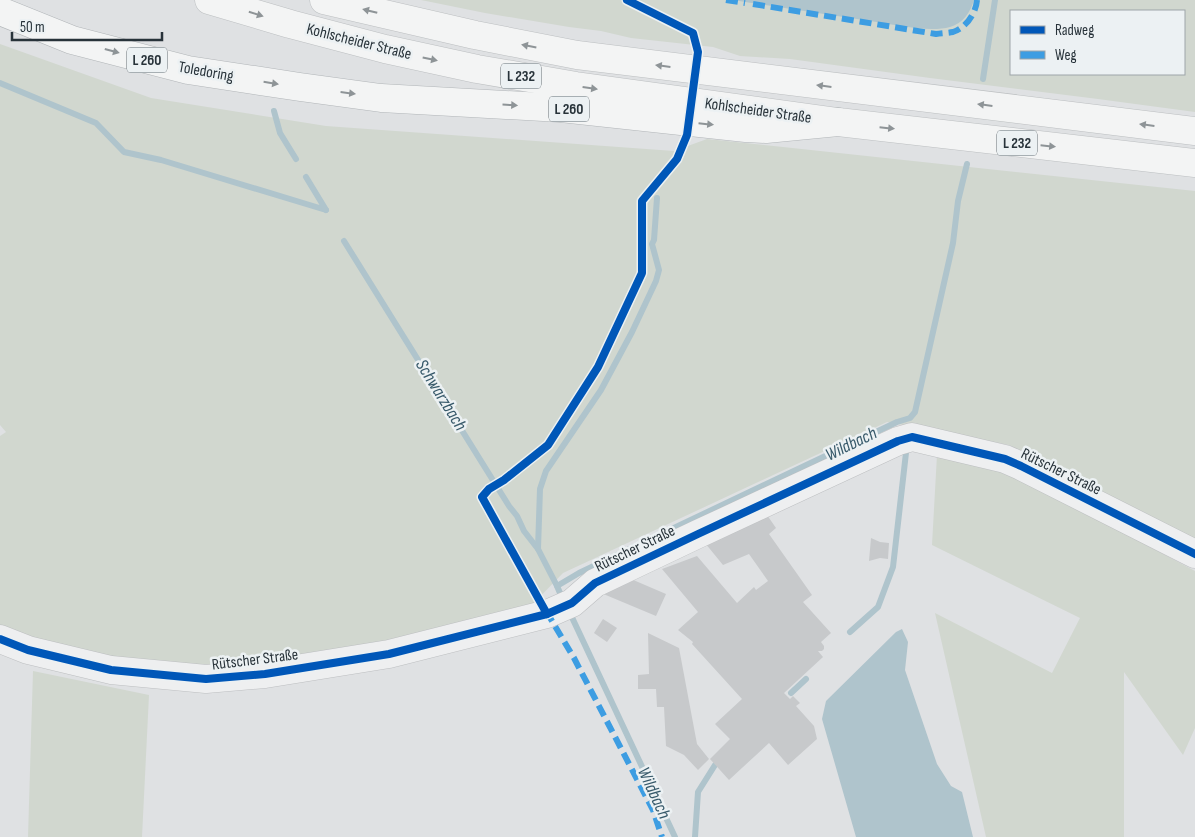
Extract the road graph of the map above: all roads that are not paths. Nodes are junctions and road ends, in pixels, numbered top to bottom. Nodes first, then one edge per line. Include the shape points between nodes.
1 (209, 0) edge
2 (324, 0) edge
3 (0, 11) edge
4 (838, 122) junction
5 (1195, 132) edge
6 (1195, 163) edge
7 (1195, 554) edge
8 (0, 639) edge

1 -> 4 main road, Kohlscheider Straße / L 232 via 385,50 477,69
5 -> 2 main road, Kohlscheider Straße / L 232 via 577,55
3 -> 4 main road, Toledoring / L 260 via 72,40 188,70 381,98 561,108 746,128
4 -> 6 main road, Kohlscheider Straße / L 232
7 - 8 street, Rütscher Straße via 1021,466 905,439 595,584 566,606 547,614 389,654 265,674 206,679 111,670 28,650

